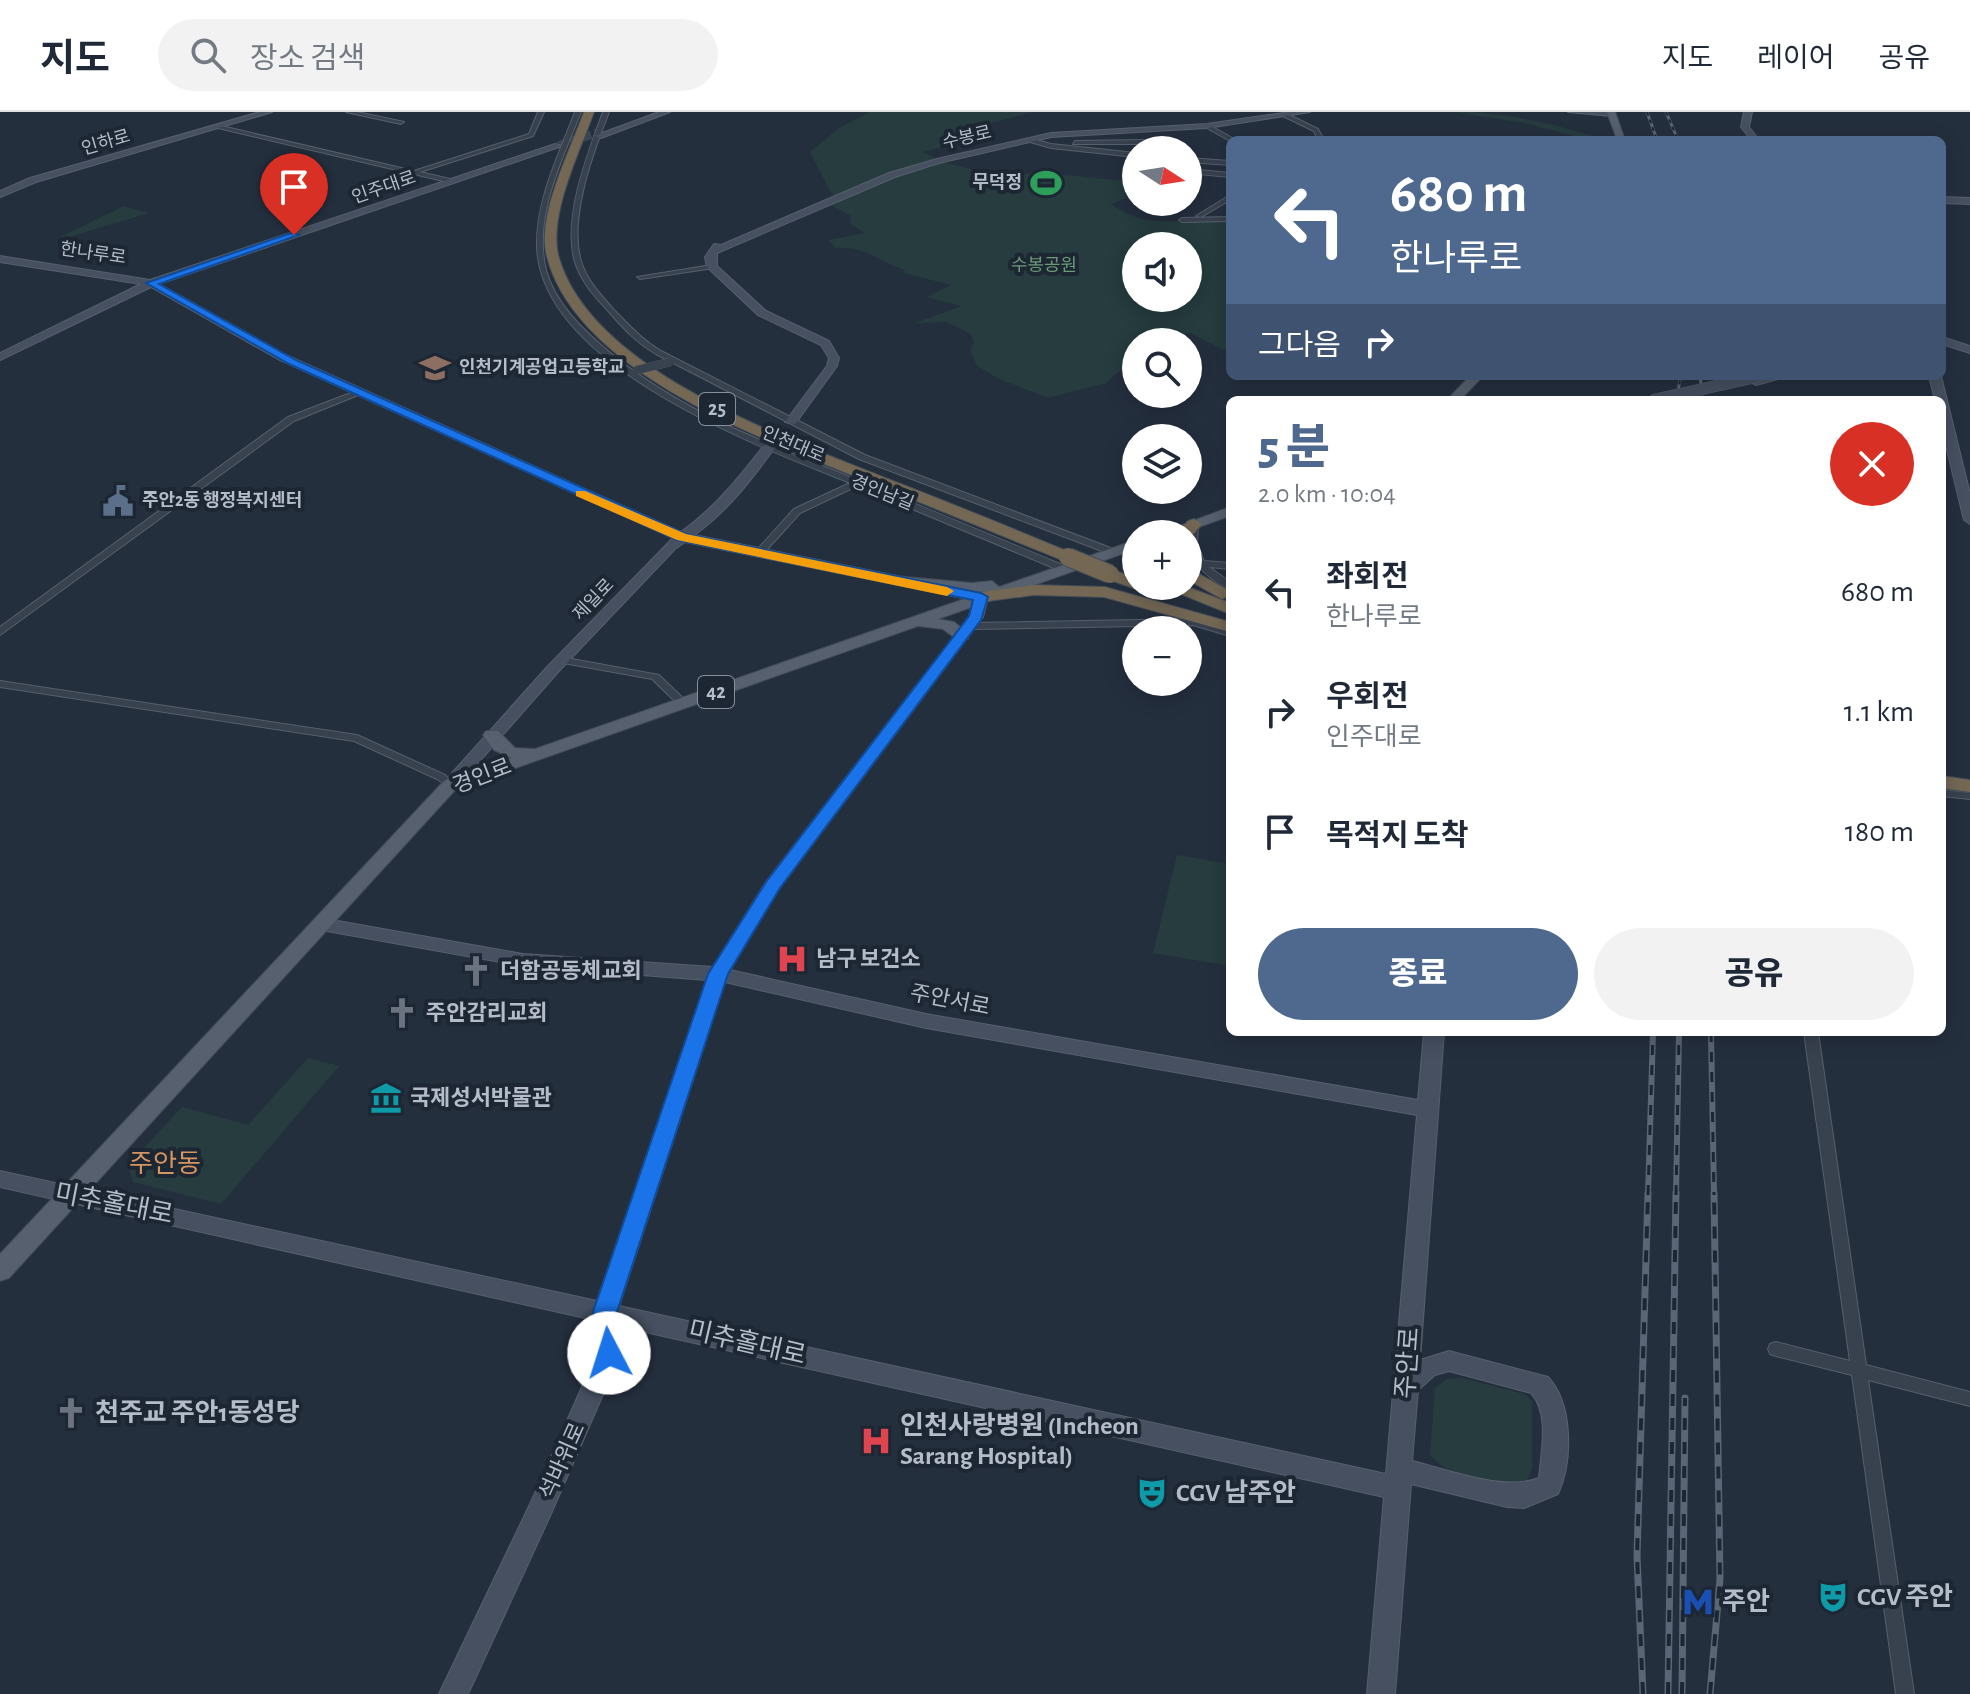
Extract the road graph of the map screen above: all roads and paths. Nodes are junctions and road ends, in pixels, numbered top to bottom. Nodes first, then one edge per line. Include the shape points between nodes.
1 (268, 112) edge
2 (349, 112) edge
3 (541, 112) edge
4 (578, 112) edge
5 (589, 112) edge
6 (598, 112) edge
7 (606, 112) edge
8 (650, 112) edge
9 (664, 112) edge
10 (1306, 112) edge
11 (1572, 112) edge
12 (1748, 112) edge
13 (1611, 113) edge
14 (1285, 115) junction
15 (401, 122) dead end
16 (1207, 126) junction
17 (217, 127) junction
18 (1135, 130) junction
19 (600, 132) junction
20 (1140, 136) edge
21 (1226, 136) edge
22 (1319, 136) edge
23 (1620, 136) edge
24 (1752, 136) edge
25 (1033, 142) junction
26 (1122, 142) edge
27 (564, 144) junction
28 (1122, 153) edge
29 (1202, 161) edge
30 (1226, 163) edge
31 (415, 172) junction
32 (1202, 172) edge
33 (1226, 175) edge
34 (452, 181) junction
35 (0, 194) edge
36 (1226, 199) edge
37 (1946, 200) edge
38 (1970, 201) edge
39 (1226, 219) edge
40 (1182, 220) dead end
41 (1192, 220) junction
42 (0, 259) edge
43 (712, 267) junction
44 (640, 277) dead end
45 (151, 283) junction
46 (1946, 341) edge
47 (1970, 350) edge
48 (0, 357) edge
49 (672, 361) junction
50 (634, 371) junction
51 (1473, 380) edge
52 (1745, 380) edge
53 (1748, 380) edge
54 (1714, 391) dead end
55 (359, 393) junction
56 (1457, 396) edge
57 (1671, 396) edge
58 (1946, 419) edge
59 (791, 422) junction
60 (770, 446) junction
61 (857, 483) junction
62 (1226, 513) edge
63 (1970, 520) edge
64 (1202, 524) edge
65 (682, 537) junction
66 (1122, 549) edge
67 (1113, 552) junction
68 (759, 553) junction
69 (1071, 559) junction
70 (1226, 566) edge
71 (1202, 568) edge
72 (1122, 572) edge
73 (1202, 572) edge
74 (889, 578) junction
75 (1028, 581) junction
76 (1202, 583) edge
77 (1226, 584) edge
78 (1226, 595) edge
79 (981, 597) junction
80 (1202, 598) edge
81 (1178, 600) edge
82 (1226, 607) edge
83 (1226, 618) edge
84 (909, 623) junction
85 (1226, 629) edge
86 (1226, 629) edge
87 (966, 631) junction
88 (0, 632) edge
89 (561, 660) junction
90 (0, 684) edge
91 (684, 704) junction
92 (492, 735) junction
93 (544, 753) junction
94 (1946, 769) edge
95 (1970, 772) edge
96 (1946, 783) edge
97 (450, 785) junction
98 (1970, 786) edge
99 (1946, 793) edge
100 (1970, 796) edge
101 (321, 924) junction
102 (718, 974) junction
103 (1434, 1036) edge
104 (1812, 1036) edge
105 (1427, 1109) junction
106 (0, 1179) edge
107 (69, 1197) junction
108 (0, 1271) edge
109 (605, 1312) junction
110 (1776, 1349) dead end
111 (1860, 1371) junction
112 (1406, 1385) junction
113 (1970, 1399) edge
114 (1400, 1479) junction
115 (453, 1694) edge
116 (1381, 1694) edge
117 (1905, 1694) edge

1 - 17 main road, 인하로
2 - 15 street
3 - 31 street via 531,135
4 - 27 street, 경인남길
5 - 69 highway, 인천대로 / 25 via 554,216 552,256 565,290 607,340 687,394 776,439
6 - 69 highway, 인천대로 / 25 via 564,217 564,254 577,288 599,318 646,358 696,390
7 - 19 street
8 - 19 main road
9 - 19 main road
10 - 14 main road, 수봉로
11 - 13 main road
12 - 24 main road via 1745,127
13 - 23 main road
14 - 16 main road, 수봉로
14 - 22 street
16 - 18 main road, 수봉로
16 - 21 street
17 - 31 street
17 - 35 main road, 인하로
18 - 20 street
18 - 25 main road, 수봉로 via 1074,132
19 - 49 street via 575,228 577,260 594,292 628,330
25 - 26 street
25 - 28 street
25 - 43 main road, 수봉로 via 892,175 712,252
27 - 34 main road, 인주대로
27 - 50 street, 경인남길 via 538,232 544,273 587,336
29 - 30 street
31 - 34 street
32 - 33 street
34 - 45 main road, 인주대로
36 - 41 street
37 - 38 main road
39 - 41 street
40 - 41 street
42 - 45 main road, 한나루로
43 - 44 street
43 - 59 main road via 762,313 831,350 832,366
45 - 48 main road, 인주대로
45 - 55 main road, 한나루로 via 282,357
46 - 47 main road
49 - 50 street, bridge
49 - 59 street
50 - 60 street, 경인남길 via 675,402
51 - 56 main road
52 - 57 main road, bridge
53 - 54 main road
55 - 65 main road, 한나루로
55 - 88 street via 291,419
58 - 63 main road
59 - 67 street via 862,457
60 - 61 street, 경인남길
60 - 65 main road, 제일로 via 739,486
61 - 68 street via 797,511
61 - 69 street, 경인남길
62 - 64 main road
65 - 68 main road, 한나루로
65 - 89 main road, 제일로
66 - 67 main road, 경인로 / 42
67 - 69 main road, 경인로 / 42
68 - 74 main road, 한나루로
69 - 72 highway, 인천대로 / 25, bridge
69 - 75 main road, 경인로 / 42
70 - 71 street
73 - 77 street
74 - 75 main road via 972,588
74 - 79 main road, 한나루로
75 - 79 main road, 경인로 / 42
76 - 78 highway
79 - 84 main road, 경인로 / 42
79 - 85 highway via 1034,590 1105,592
79 - 87 main road, 석바위로
80 - 82 highway
81 - 83 highway
84 - 87 main road via 931,621
84 - 91 main road, 경인로 / 42
86 - 87 street via 1194,622
87 - 102 main road, 석바위로 via 772,886
89 - 91 street via 655,677
89 - 92 main road, 제일로
90 - 97 street via 357,738
91 - 93 main road, 경인로 / 42
92 - 93 main road via 499,748 511,754
92 - 97 main road, 제일로
93 - 97 main road, 경인로 / 42
94 - 95 highway
96 - 98 highway
97 - 101 main road, 경인로 / 42
99 - 100 street
101 - 102 main road, 주안서로 via 523,960
101 - 107 main road, 경인로 / 42
102 - 105 main road, 주안서로 via 926,1021
102 - 109 main road, 석바위로
103 - 105 main road, 주안로
104 - 111 street
105 - 112 main road, 주안로
106 - 107 main road, 미추홀대로
107 - 108 main road, 경인로 / 42
107 - 109 main road, 미추홀대로
109 - 114 main road, 미추홀대로
109 - 115 main road, 석바위로 via 609,1353
110 - 111 street
111 - 113 street
111 - 117 street
112 - 114 main road, 주안로
112 - 114 main road via 1428,1367 1449,1361 1547,1389 1553,1402 1552,1479 1549,1486 1524,1496
114 - 116 main road, 주안로

